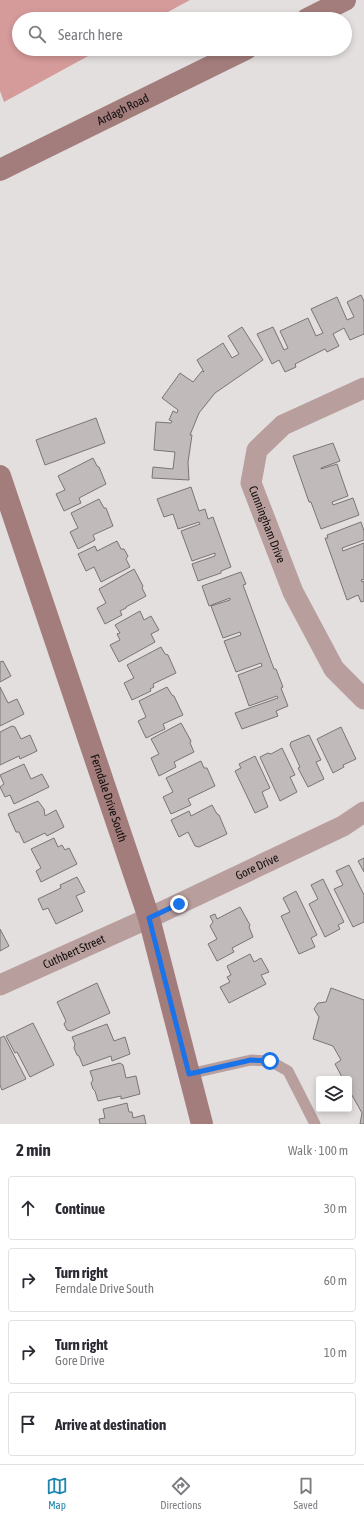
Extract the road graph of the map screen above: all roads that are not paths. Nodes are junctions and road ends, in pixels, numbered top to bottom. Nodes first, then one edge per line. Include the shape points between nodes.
1 (345, 0) edge
2 (321, 12) edge
3 (232, 56) edge
4 (0, 170) edge
5 (364, 388) edge
6 (0, 476) edge
7 (364, 699) edge
8 (364, 812) edge
9 (149, 918) junction
10 (0, 985) edge
11 (189, 1074) junction
12 (202, 1124) edge
13 (315, 1124) edge

1 - 2 main road
3 - 4 main road, Ardagh Road
5 - 7 street, Cunningham Drive via 283,425 257,450 251,483 293,592 334,669
6 - 9 main road, Ferndale Drive South
8 - 9 street, Gore Drive via 343,826
9 - 10 street, Cuthbert Street
9 - 11 main road, Ferndale Drive South
11 - 12 main road, Ferndale Drive South
11 - 13 lane via 251,1060 270,1061 288,1071

